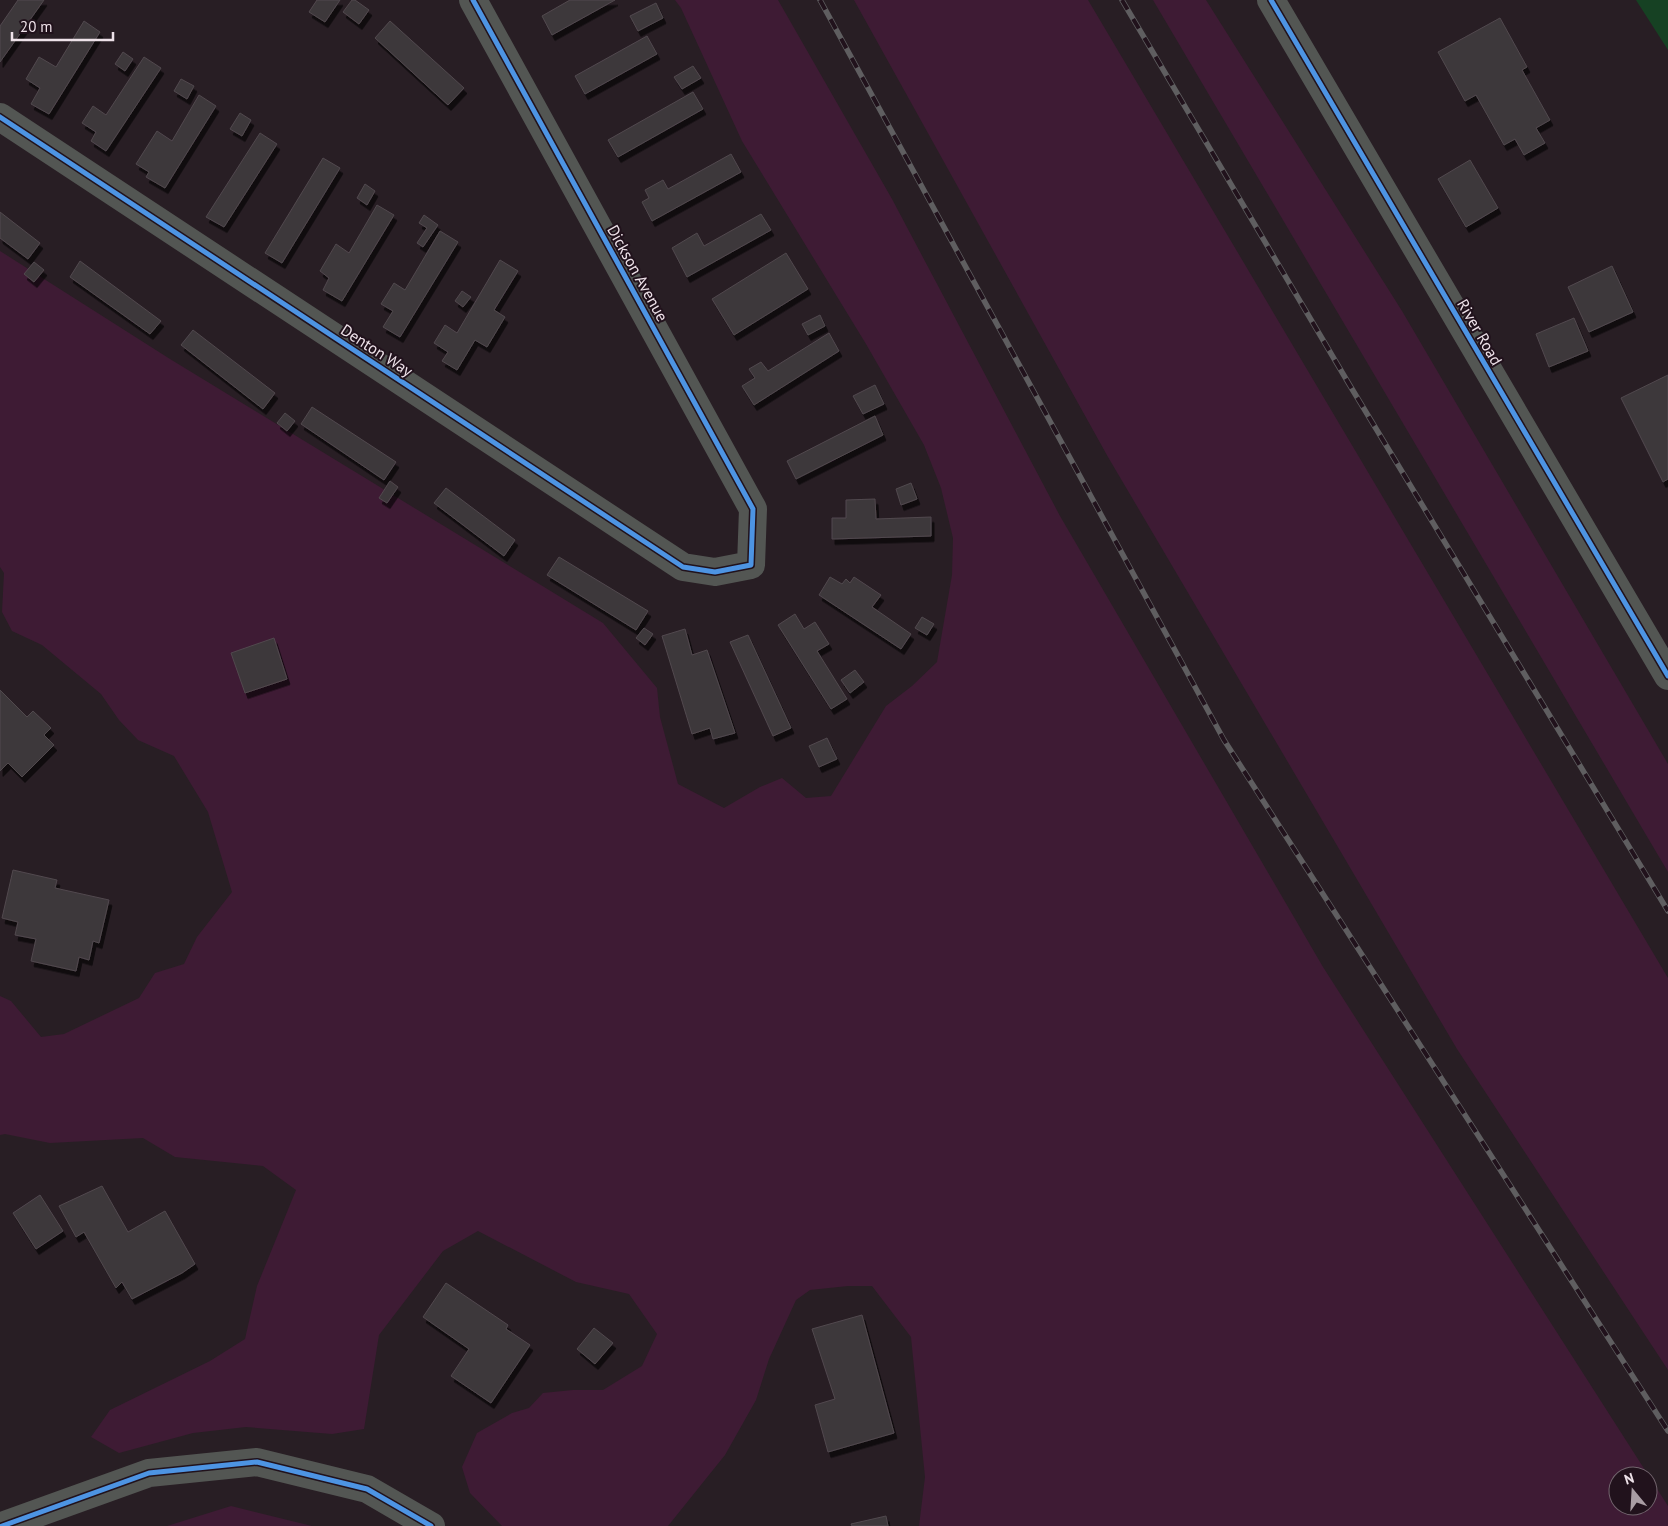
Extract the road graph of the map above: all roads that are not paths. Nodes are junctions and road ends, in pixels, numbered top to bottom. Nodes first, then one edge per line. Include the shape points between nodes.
1 (473, 0) edge
2 (1271, 0) edge
3 (0, 117) edge
4 (751, 565) joint
5 (1668, 676) edge
6 (2, 1526) edge
7 (431, 1526) edge

1 - 4 street, Dickson Avenue via 753,509
2 - 5 street, River Road
3 - 4 street, Denton Way via 683,567 715,572
6 - 7 street via 149,1473 257,1462 367,1489

